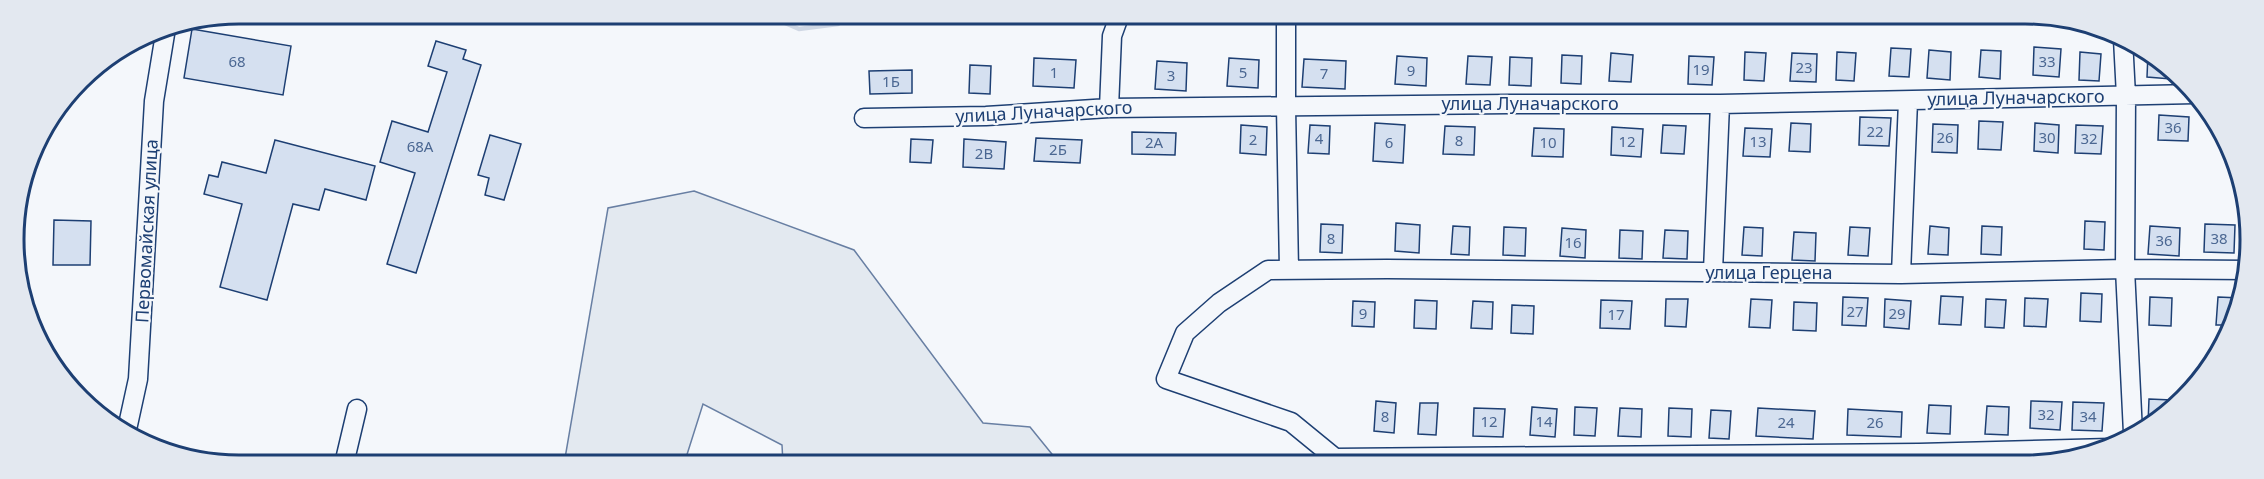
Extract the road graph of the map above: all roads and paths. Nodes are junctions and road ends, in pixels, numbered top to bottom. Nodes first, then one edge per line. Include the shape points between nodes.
1 (1116, 24) edge
2 (1286, 24) edge
3 (165, 37) edge
4 (2123, 48) edge
5 (2184, 94) edge
6 (2126, 96) junction
7 (1908, 101) junction
8 (1720, 104) junction
9 (1286, 107) junction
10 (1109, 108) junction
11 (864, 118) dead end
12 (2125, 268) junction
13 (1289, 270) junction
14 (2238, 270) edge
15 (1713, 272) junction
16 (1901, 274) junction
17 (357, 409) dead end
18 (128, 424) edge
19 (2133, 426) edge
20 (2076, 449) edge
21 (346, 455) edge
22 (1328, 455) edge
23 (1773, 455) edge

1 - 10 street via 1112,36
2 - 9 street
3 - 18 street, Первомайская улица via 154,101 138,379
4 - 6 street
5 - 6 street, улица Луначарского
6 - 7 street, улица Луначарского
6 - 12 street
7 - 8 street, улица Луначарского
7 - 16 street
8 - 9 street, улица Луначарского
8 - 15 street
9 - 10 street, улица Луначарского
9 - 13 street
10 - 11 street, улица Луначарского
12 - 14 street, улица Герцена
12 - 16 street, улица Герцена
12 - 19 street
13 - 15 street, улица Герцена
13 - 22 street, улица Герцена via 1268,270 1219,303 1185,333 1166,379 1291,423
15 - 16 street, улица Герцена
17 - 21 street
20 - 23 street

